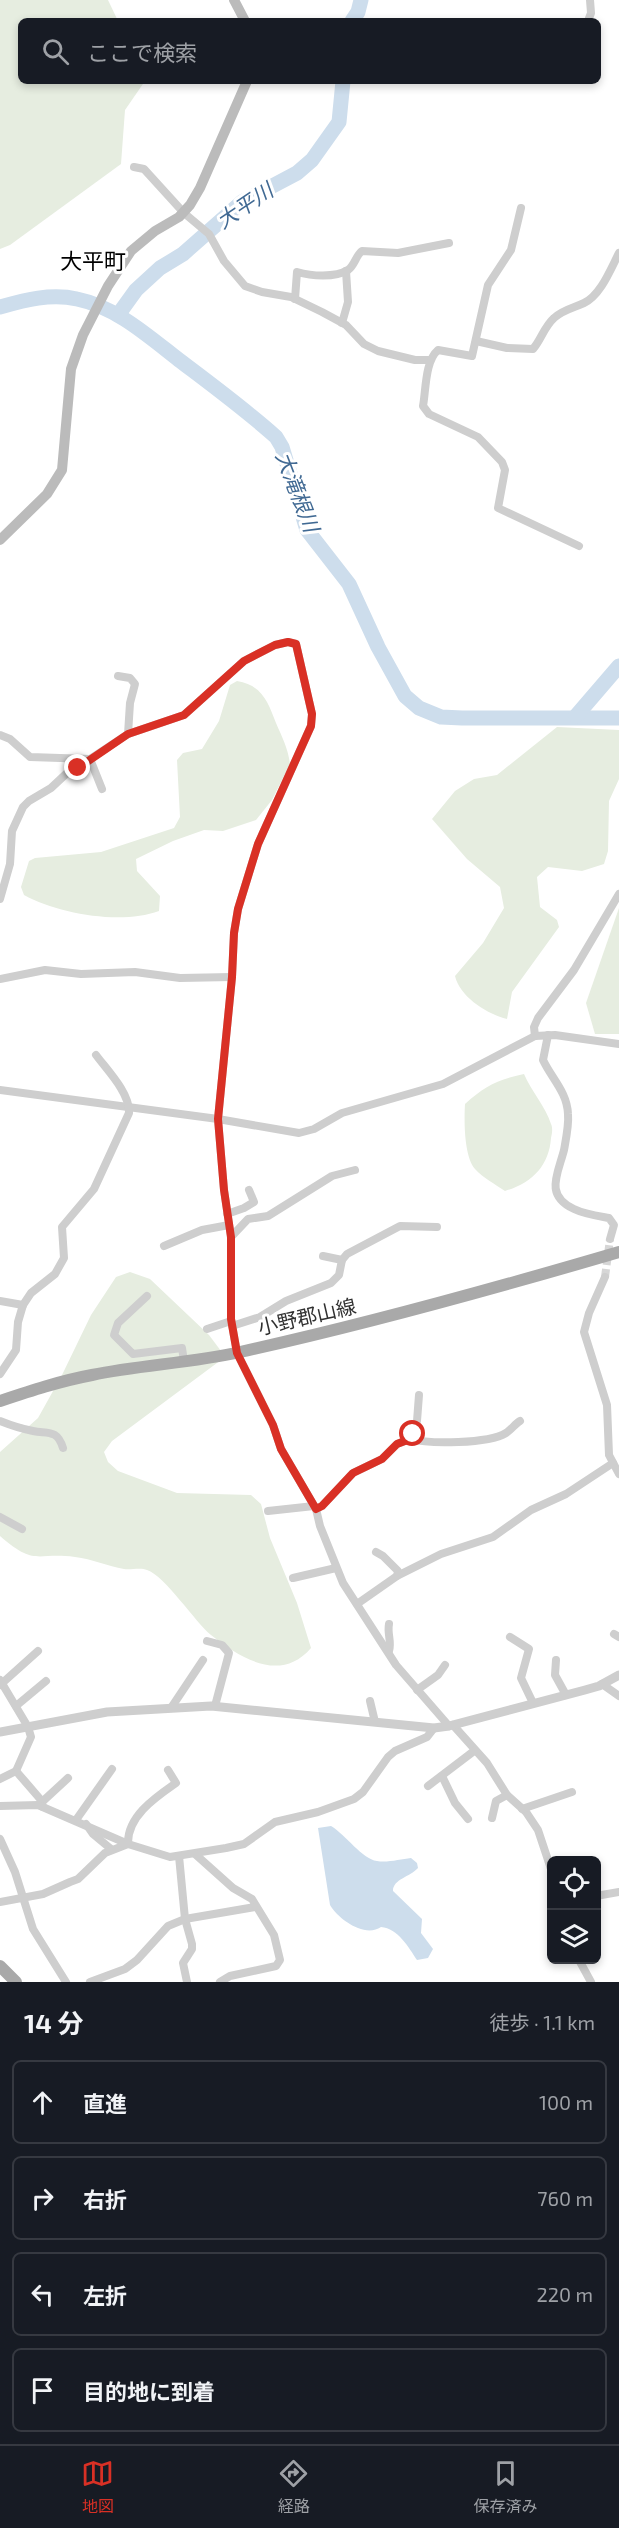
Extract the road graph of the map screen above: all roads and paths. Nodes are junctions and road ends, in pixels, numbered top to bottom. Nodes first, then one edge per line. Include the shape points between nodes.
1 (234, 0) edge
2 (590, 0) edge
3 (243, 18) edge
4 (589, 18) edge
5 (246, 84) edge
6 (134, 167) dead end
7 (521, 208) dead end
8 (184, 213) junction
9 (449, 243) dead end
10 (619, 253) edge
11 (346, 271) junction
12 (295, 299) junction
13 (342, 323) junction
14 (476, 341) junction
15 (430, 360) junction
16 (0, 540) edge
17 (579, 546) dead end
18 (118, 676) dead end
19 (128, 734) junction
20 (0, 735) edge
21 (90, 759) junction
22 (102, 789) dead end
23 (619, 894) edge
24 (0, 899) edge
25 (232, 977) junction
26 (0, 979) edge
27 (548, 1035) junction
28 (535, 1036) junction
29 (619, 1044) edge
30 (96, 1054) dead end
31 (0, 1090) edge
32 (129, 1107) junction
33 (218, 1119) junction
34 (355, 1170) dead end
35 (249, 1191) dead end
36 (227, 1214) junction
37 (229, 1226) junction
38 (437, 1227) dead end
39 (231, 1237) junction
40 (610, 1239) tunnel mouth
41 (164, 1246) dead end
42 (619, 1252) edge
43 (323, 1256) dead end
44 (342, 1260) junction
45 (605, 1277) tunnel mouth
46 (147, 1296) dead end
47 (0, 1301) edge
48 (23, 1305) junction
49 (231, 1323) junction
50 (207, 1329) dead end
51 (237, 1353) junction
52 (184, 1361) junction
53 (0, 1374) edge
54 (419, 1395) dead end
55 (0, 1401) edge
56 (0, 1421) edge
57 (520, 1421) dead end
58 (410, 1439) junction
59 (63, 1448) dead end
60 (613, 1463) junction
61 (619, 1474) edge
62 (315, 1507) junction
63 (268, 1511) dead end
64 (0, 1517) edge
65 (22, 1529) dead end
66 (376, 1552) dead end
67 (336, 1568) junction
68 (397, 1576) junction
69 (293, 1578) dead end
70 (357, 1604) junction
71 (389, 1624) dead end
72 (510, 1637) dead end
73 (207, 1641) dead end
74 (389, 1651) junction
75 (38, 1652) dead end
76 (203, 1660) dead end
77 (556, 1660) dead end
78 (445, 1665) dead end
79 (619, 1675) edge
80 (46, 1680) dead end
81 (1, 1683) edge
82 (602, 1684) junction
83 (417, 1690) junction
84 (566, 1695) junction
85 (619, 1696) edge
86 (370, 1701) dead end
87 (532, 1703) junction
88 (16, 1706) junction
89 (215, 1707) junction
90 (171, 1708) junction
91 (375, 1722) junction
92 (451, 1726) junction
93 (28, 1727) junction
94 (434, 1728) junction
95 (0, 1732) edge
96 (474, 1751) junction
97 (112, 1769) dead end
98 (168, 1770) dead end
99 (16, 1771) junction
100 (442, 1776) junction
101 (68, 1778) dead end
102 (0, 1779) edge
103 (428, 1786) dead end
104 (572, 1792) dead end
105 (507, 1795) junction
106 (42, 1804) junction
107 (0, 1806) edge
108 (522, 1809) junction
109 (492, 1818) dead end
110 (468, 1819) dead end
111 (76, 1820) junction
112 (86, 1824) junction
113 (0, 1839) edge
114 (128, 1844) junction
115 (111, 1850) junction
116 (195, 1854) junction
117 (179, 1856) junction
118 (547, 1857) edge
119 (619, 1892) edge
120 (601, 1895) edge
121 (23, 1897) junction
122 (0, 1902) edge
123 (255, 1906) junction
124 (185, 1919) junction
125 (582, 1964) edge
126 (0, 1966) edge
127 (16, 1982) edge
128 (66, 1982) edge
129 (90, 1982) edge
130 (187, 1982) edge
131 (220, 1982) edge
132 (591, 1982) edge

1 - 3 main road
2 - 4 street
5 - 8 main road via 200,188
6 - 8 street via 144,169
7 - 14 street via 511,250 488,285
8 - 12 street via 209,234 224,261 245,286
8 - 16 main road via 131,250 108,285 71,369 62,470 47,494
9 - 11 street via 398,253 362,251
10 - 14 street via 591,297 552,320 533,350
11 - 12 street via 308,275 297,272
11 - 13 street via 348,302
12 - 13 street
13 - 15 street via 364,344 378,351
14 - 15 street via 472,356 438,350
15 - 17 street via 423,406 429,414 478,437 502,462 505,470 498,508
18 - 19 street via 130,678 135,684
19 - 21 street
19 - 25 street via 184,715 244,661 275,645 296,644 312,714 311,726 276,800 244,886 234,933
20 - 21 street via 30,757
21 - 22 street
21 - 24 street via 24,807 12,831 10,864
23 - 28 street via 574,970 538,1018
25 - 26 street via 45,970
25 - 33 street
27 - 28 street
27 - 29 street
27 - 40 street via 543,1060 559,1083 568,1113 556,1193 575,1210 609,1218 614,1225
28 - 33 street via 443,1084 342,1113 299,1133
30 - 32 street
31 - 32 street
32 - 33 street
32 - 48 street via 94,1189 62,1227 64,1258 55,1274 31,1293
33 - 36 street
34 - 39 street via 332,1176 268,1216 248,1219
35 - 36 street via 254,1202
36 - 37 street
37 - 39 street
37 - 41 street via 202,1230
38 - 44 street via 400,1226
39 - 49 street
42 - 51 main road, 小野郡山線 via 422,1309
43 - 44 street
44 - 49 street via 339,1275 331,1283 286,1300 260,1317
45 - 60 street via 589,1312 585,1332 607,1405 609,1455
46 - 52 street via 118,1323 114,1335 133,1354 182,1348
47 - 48 street
48 - 53 street via 16,1350
49 - 50 street
49 - 51 street
51 - 52 main road, 小野郡山線
51 - 62 street via 281,1449
52 - 55 main road, 小野郡山線 via 70,1379
54 - 58 street via 417,1420
56 - 59 street via 47,1431 57,1436
57 - 58 street via 506,1433 487,1438 455,1442
58 - 62 street via 353,1473 322,1506
60 - 61 street
60 - 68 street via 493,1536 441,1554
62 - 63 street
62 - 67 street
64 - 65 street
66 - 68 street via 398,1572
67 - 69 street
67 - 70 street
68 - 70 street
70 - 74 street
71 - 74 street
72 - 87 street via 529,1649 521,1678
73 - 89 street via 222,1645 229,1653
74 - 83 street
75 - 81 street
76 - 90 street
77 - 84 street via 555,1675
78 - 83 street
79 - 82 street
80 - 88 street
81 - 88 street
82 - 84 street
82 - 85 street
83 - 92 street
84 - 87 street
86 - 91 street
87 - 92 street
88 - 93 street
89 - 90 street
89 - 91 street
90 - 93 street via 107,1713
91 - 94 street
92 - 94 street
92 - 96 street
93 - 95 street
93 - 99 street via 31,1742
94 - 116 street via 427,1737 388,1757 354,1799 275,1822 244,1844
96 - 100 street
96 - 105 street via 487,1763
97 - 111 street
98 - 114 street via 176,1783 132,1822
99 - 102 street
99 - 106 street
100 - 103 street
100 - 110 street
101 - 106 street
104 - 108 street
105 - 108 street
105 - 109 street via 496,1801
106 - 107 street
106 - 111 street
108 - 118 street via 538,1830
111 - 112 street
112 - 114 street
112 - 115 street
113 - 121 street
114 - 115 street
114 - 117 street via 170,1857
115 - 121 street via 78,1879 43,1894
116 - 117 street
116 - 123 street via 233,1888 249,1896
117 - 124 street
119 - 120 street
121 - 122 street
121 - 128 street via 33,1929
123 - 124 street
123 - 131 street via 274,1935 280,1960 276,1966 230,1976
124 - 129 street via 164,1928 125,1969
124 - 130 street via 192,1944 183,1964
125 - 132 street
126 - 127 main road

